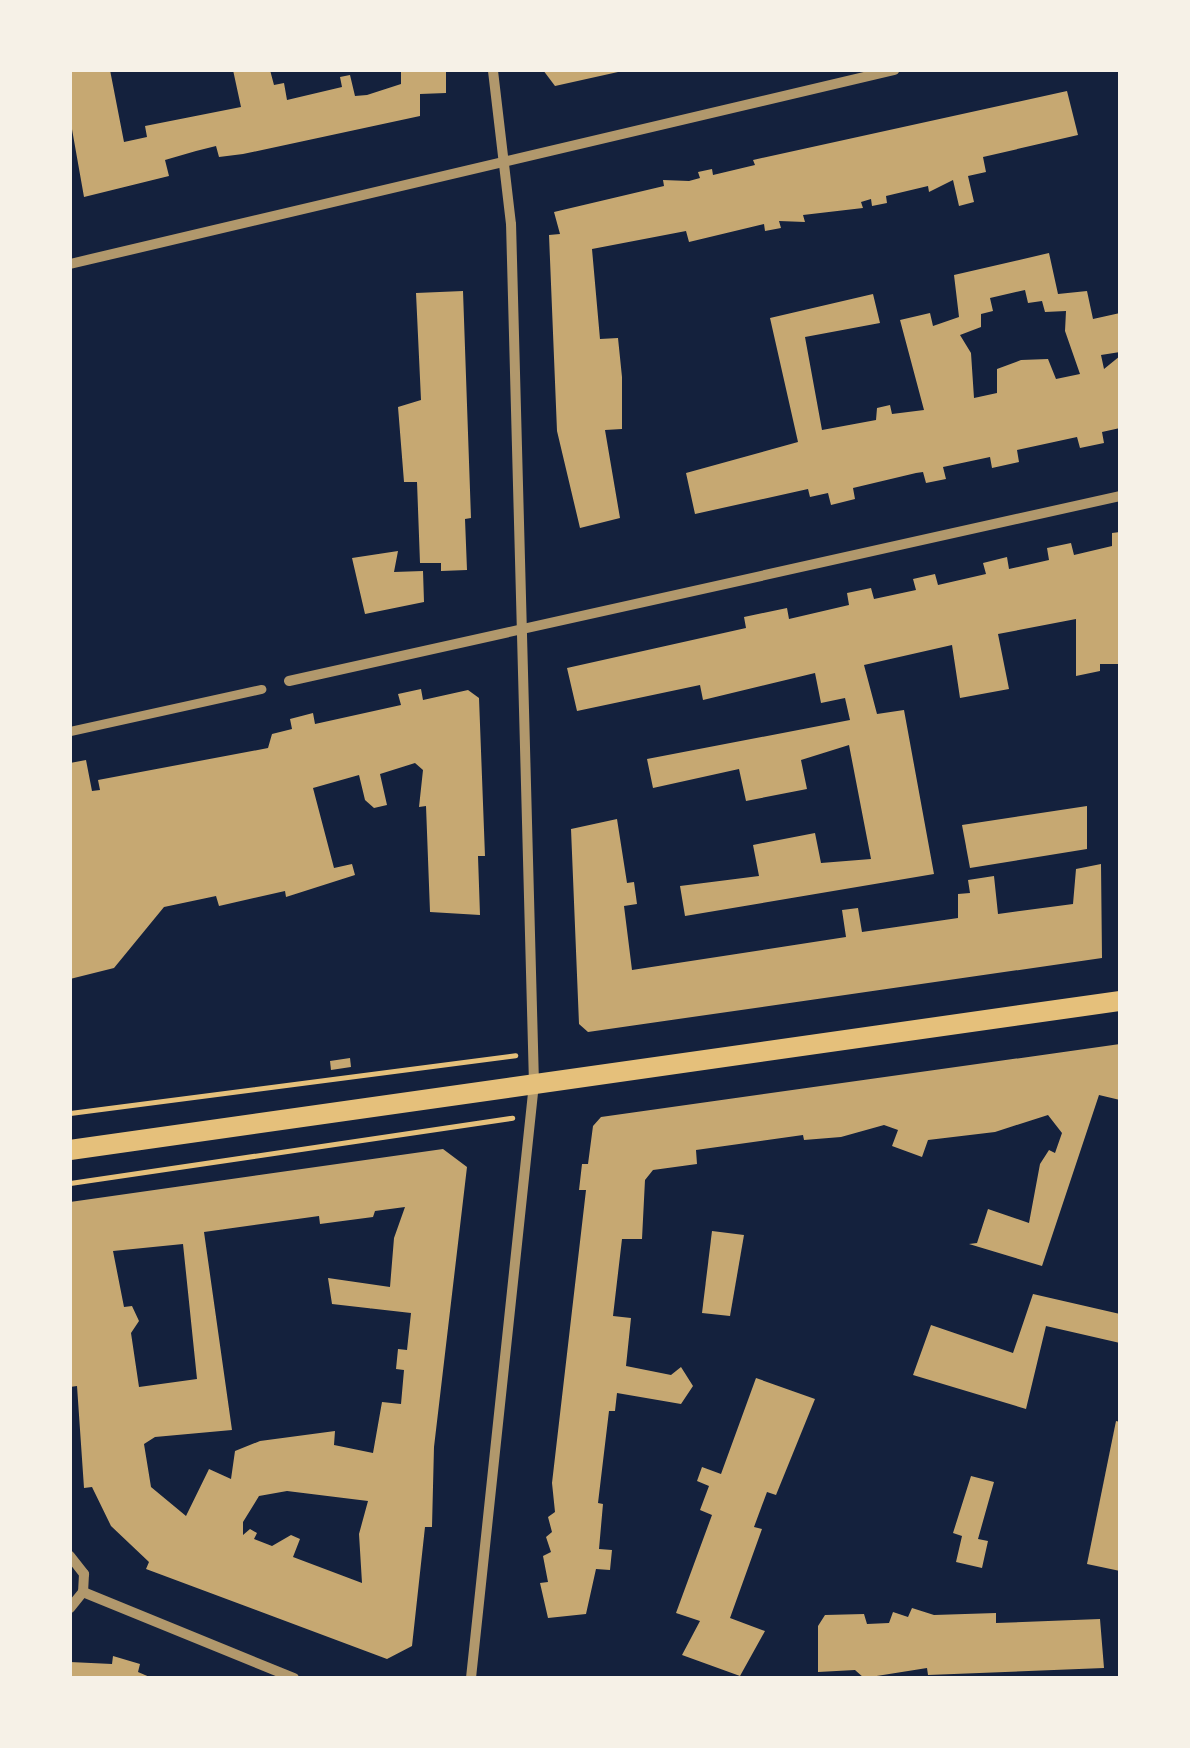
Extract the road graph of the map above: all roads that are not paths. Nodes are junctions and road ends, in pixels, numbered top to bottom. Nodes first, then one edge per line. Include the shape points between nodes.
1 (493, 70) edge
2 (894, 70) edge
3 (505, 162) junction
4 (70, 264) edge
5 (1120, 496) edge
6 (519, 630) junction
7 (289, 682) dead end
8 (261, 689) dead end
9 (70, 730) edge
10 (1120, 1000) edge
11 (534, 1084) junction
12 (70, 1150) edge
13 (70, 1556) edge
14 (83, 1592) junction
15 (70, 1608) edge
16 (294, 1678) edge
17 (470, 1678) edge

1 - 3 street
2 - 3 street
3 - 4 street
3 - 6 street
5 - 6 street
6 - 7 street
6 - 11 street
8 - 9 street
10 - 11 main road
11 - 12 main road
11 - 17 street
13 - 14 street via 84,1574
14 - 15 street
14 - 16 street

